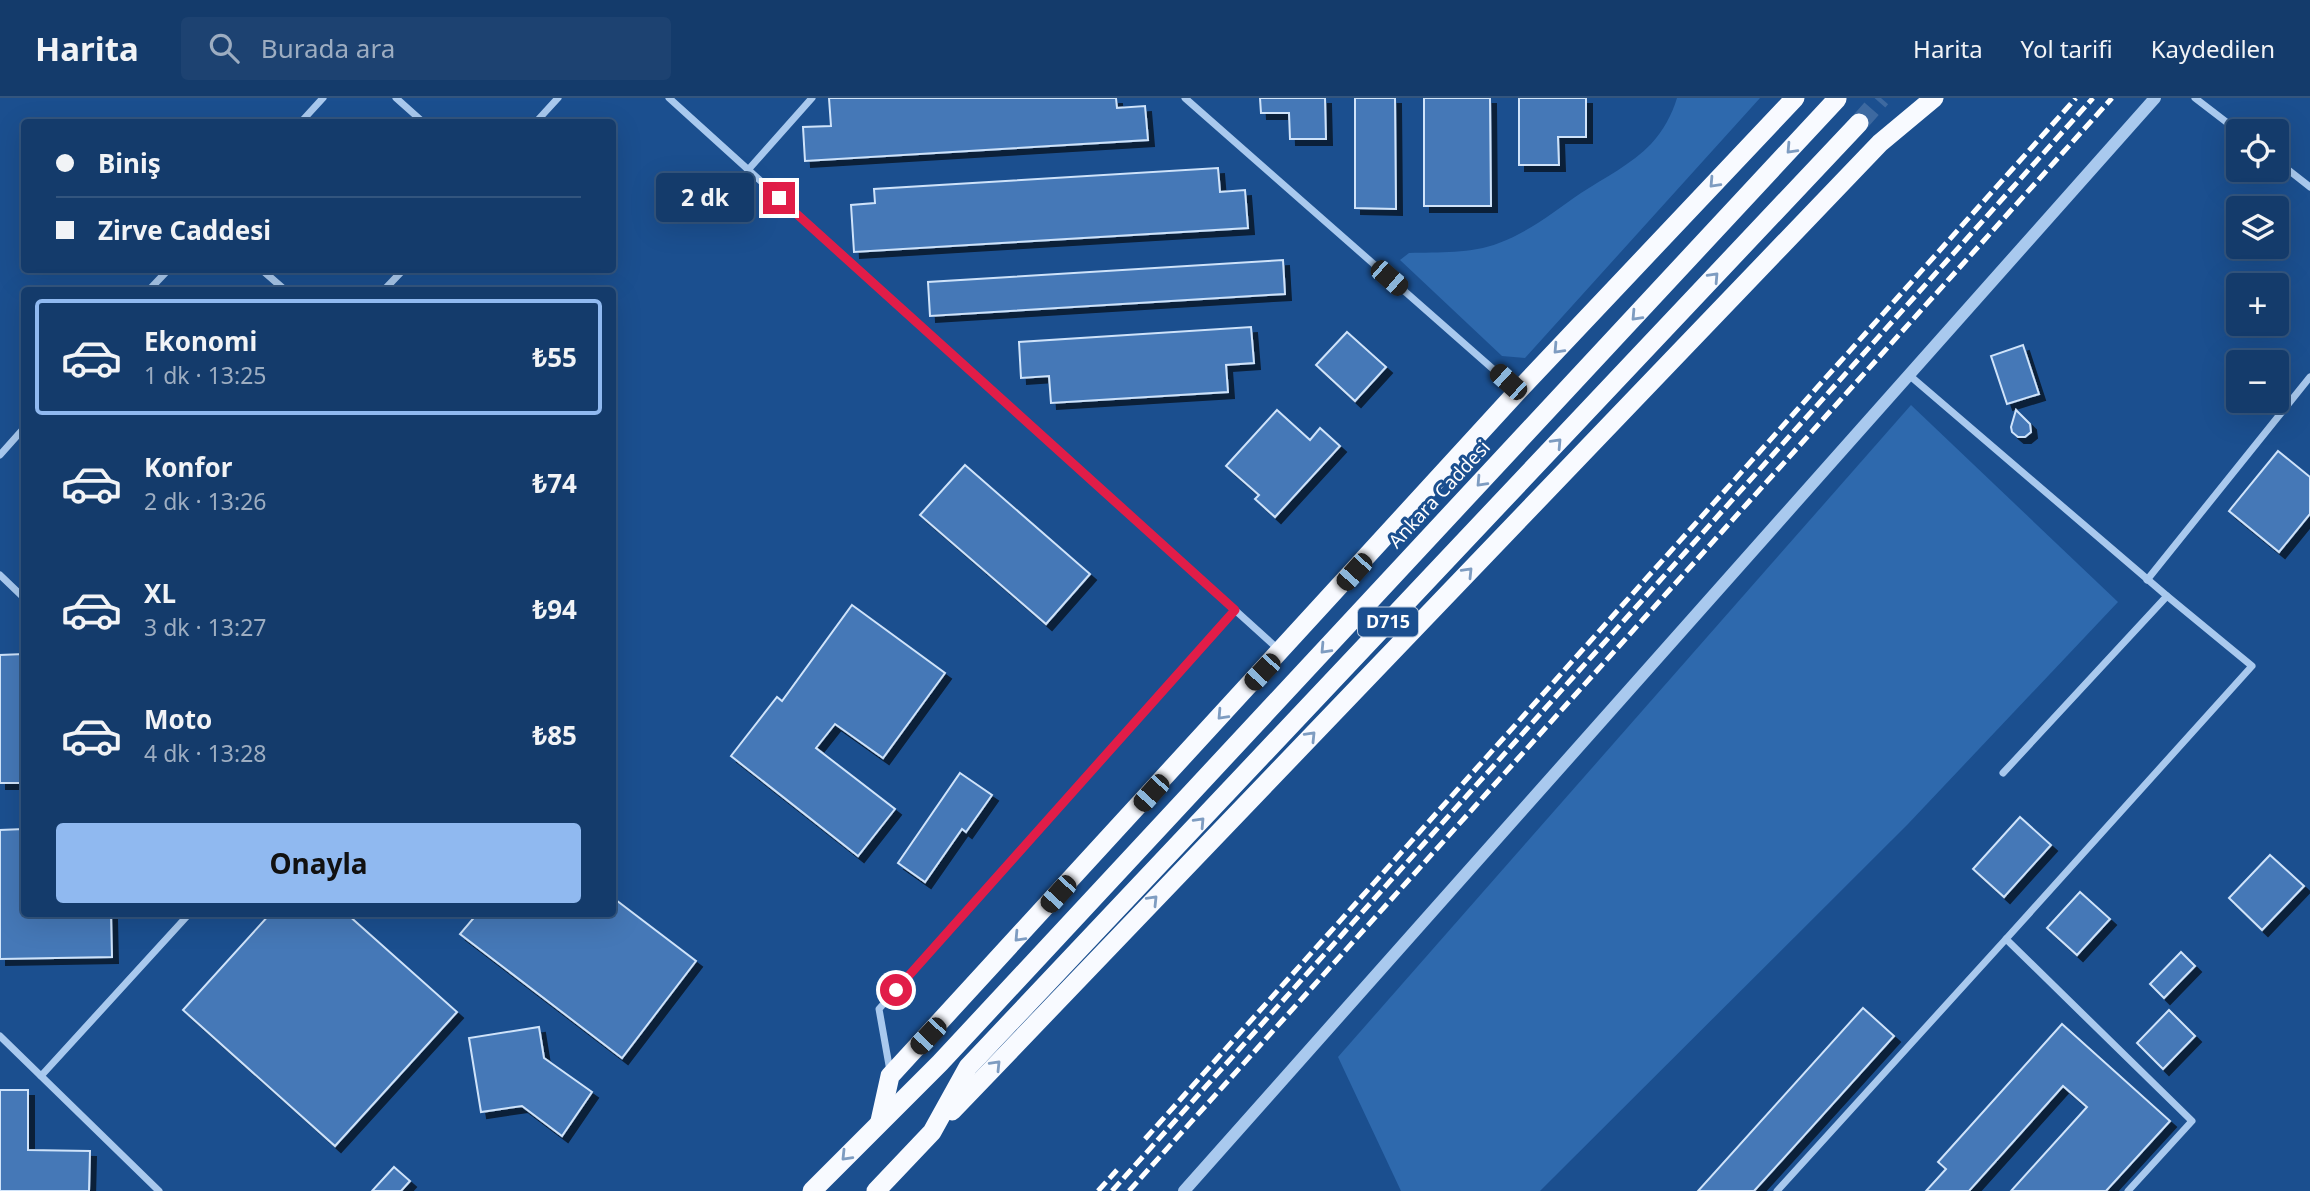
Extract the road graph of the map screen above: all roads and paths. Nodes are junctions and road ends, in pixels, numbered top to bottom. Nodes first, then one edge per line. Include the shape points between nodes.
1 (323, 98) edge
2 (396, 98) edge
3 (558, 98) edge
4 (669, 98) edge
5 (812, 98) edge
6 (1185, 98) edge
7 (1795, 98) edge
8 (1934, 98) edge
9 (2155, 98) edge
10 (2195, 98) edge
11 (1837, 100) edge
12 (304, 119) edge
13 (420, 119) edge
14 (539, 119) edge
15 (2226, 122) edge
16 (1858, 123) tunnel mouth
17 (748, 170) junction
18 (2289, 170) edge
19 (2310, 187) edge
20 (165, 273) edge
21 (265, 273) edge
22 (400, 273) edge
23 (152, 287) edge
24 (282, 287) edge
25 (387, 287) edge
26 (1909, 375) junction
27 (2310, 377) edge
28 (1518, 391) junction
29 (21, 431) edge
30 (0, 455) edge
31 (0, 575) edge
32 (2147, 580) junction
33 (21, 595) edge
34 (2167, 597) junction
35 (1235, 610) junction
36 (1281, 652) junction
37 (2003, 773) dead end
38 (186, 917) edge
39 (2006, 939) junction
40 (0, 1036) edge
41 (41, 1076) junction
42 (890, 1076) junction
43 (879, 1122) junction
44 (932, 1132) junction
45 (159, 1191) edge
46 (812, 1191) edge
47 (876, 1191) edge
48 (1184, 1191) edge
49 (1777, 1191) edge
50 (2128, 1191) edge

1 - 12 street
2 - 13 street
3 - 14 street
4 - 17 street
5 - 17 street
6 - 28 street
7 -> 28 highway, D715
44 -> 8 highway via 1880,143
9 - 26 street
10 - 15 street
11 -> 43 highway, Ankara Caddesi / D715 via 940,1063
44 -> 16 highway, D715 via 968,1068
17 - 35 street
18 - 19 street
20 - 23 street
21 - 24 street
22 - 25 street
26 - 32 street
26 - 48 street
27 - 32 street
28 - 36 highway, D715
29 - 30 street
31 - 33 street
32 - 34 street
34 - 37 street
34 - 39 street via 2252,666
35 - 36 street
35 - 42 street via 879,1009
36 -> 42 highway, D715
38 - 41 street
39 - 49 street
39 - 50 street via 2192,1121
40 - 41 street
41 - 45 street
42 - 43 highway, D715
43 -> 46 highway, Ankara Caddesi / D715
44 - 47 highway, D715

